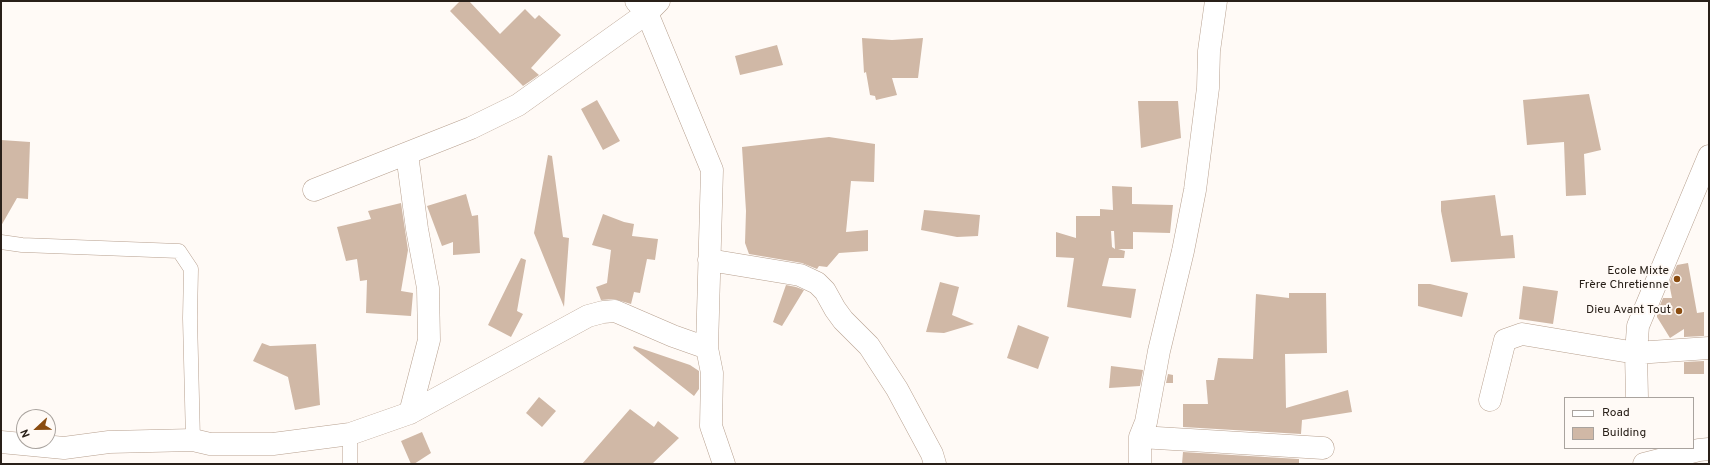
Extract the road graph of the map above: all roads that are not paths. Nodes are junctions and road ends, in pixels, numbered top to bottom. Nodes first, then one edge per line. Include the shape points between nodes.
1 (1216, 1) edge
2 (647, 5) edge
3 (407, 154) junction
4 (1709, 156) edge
5 (314, 190) dead end
6 (1, 242) edge
7 (709, 260) junction
8 (707, 348) junction
9 (1709, 348) edge
10 (1636, 353) junction
11 (1637, 397) edge
12 (1490, 400) dead end
13 (410, 413) junction
14 (350, 434) junction
15 (1140, 437) junction
16 (194, 440) junction
17 (1, 442) edge
18 (1322, 448) dead end
19 (1638, 449) edge
20 (1709, 449) edge
21 (350, 464) edge
22 (724, 464) edge
23 (935, 464) edge
24 (1140, 464) edge
25 (1638, 464) edge
26 (1644, 464) edge

1 - 15 street via 1195,190 1146,422
2 - 3 street via 518,105 471,128
2 - 7 street via 712,170
3 - 5 street
3 - 13 street via 416,228 428,288 429,340
4 - 10 street via 1638,326
6 - 16 lane via 179,251 191,270
7 - 8 street
7 - 23 street via 800,275 817,283 843,320 869,346 897,389
8 - 13 street via 615,311 603,312 588,316
8 - 22 street via 712,373 711,426
9 - 10 street
10 - 11 street
10 - 12 street via 1522,334 1505,340
13 - 14 street
14 - 16 street via 273,444 210,444
14 - 21 lane
15 - 18 street
15 - 24 street
16 - 17 street via 109,442 64,448
19 - 25 street
20 - 26 street

